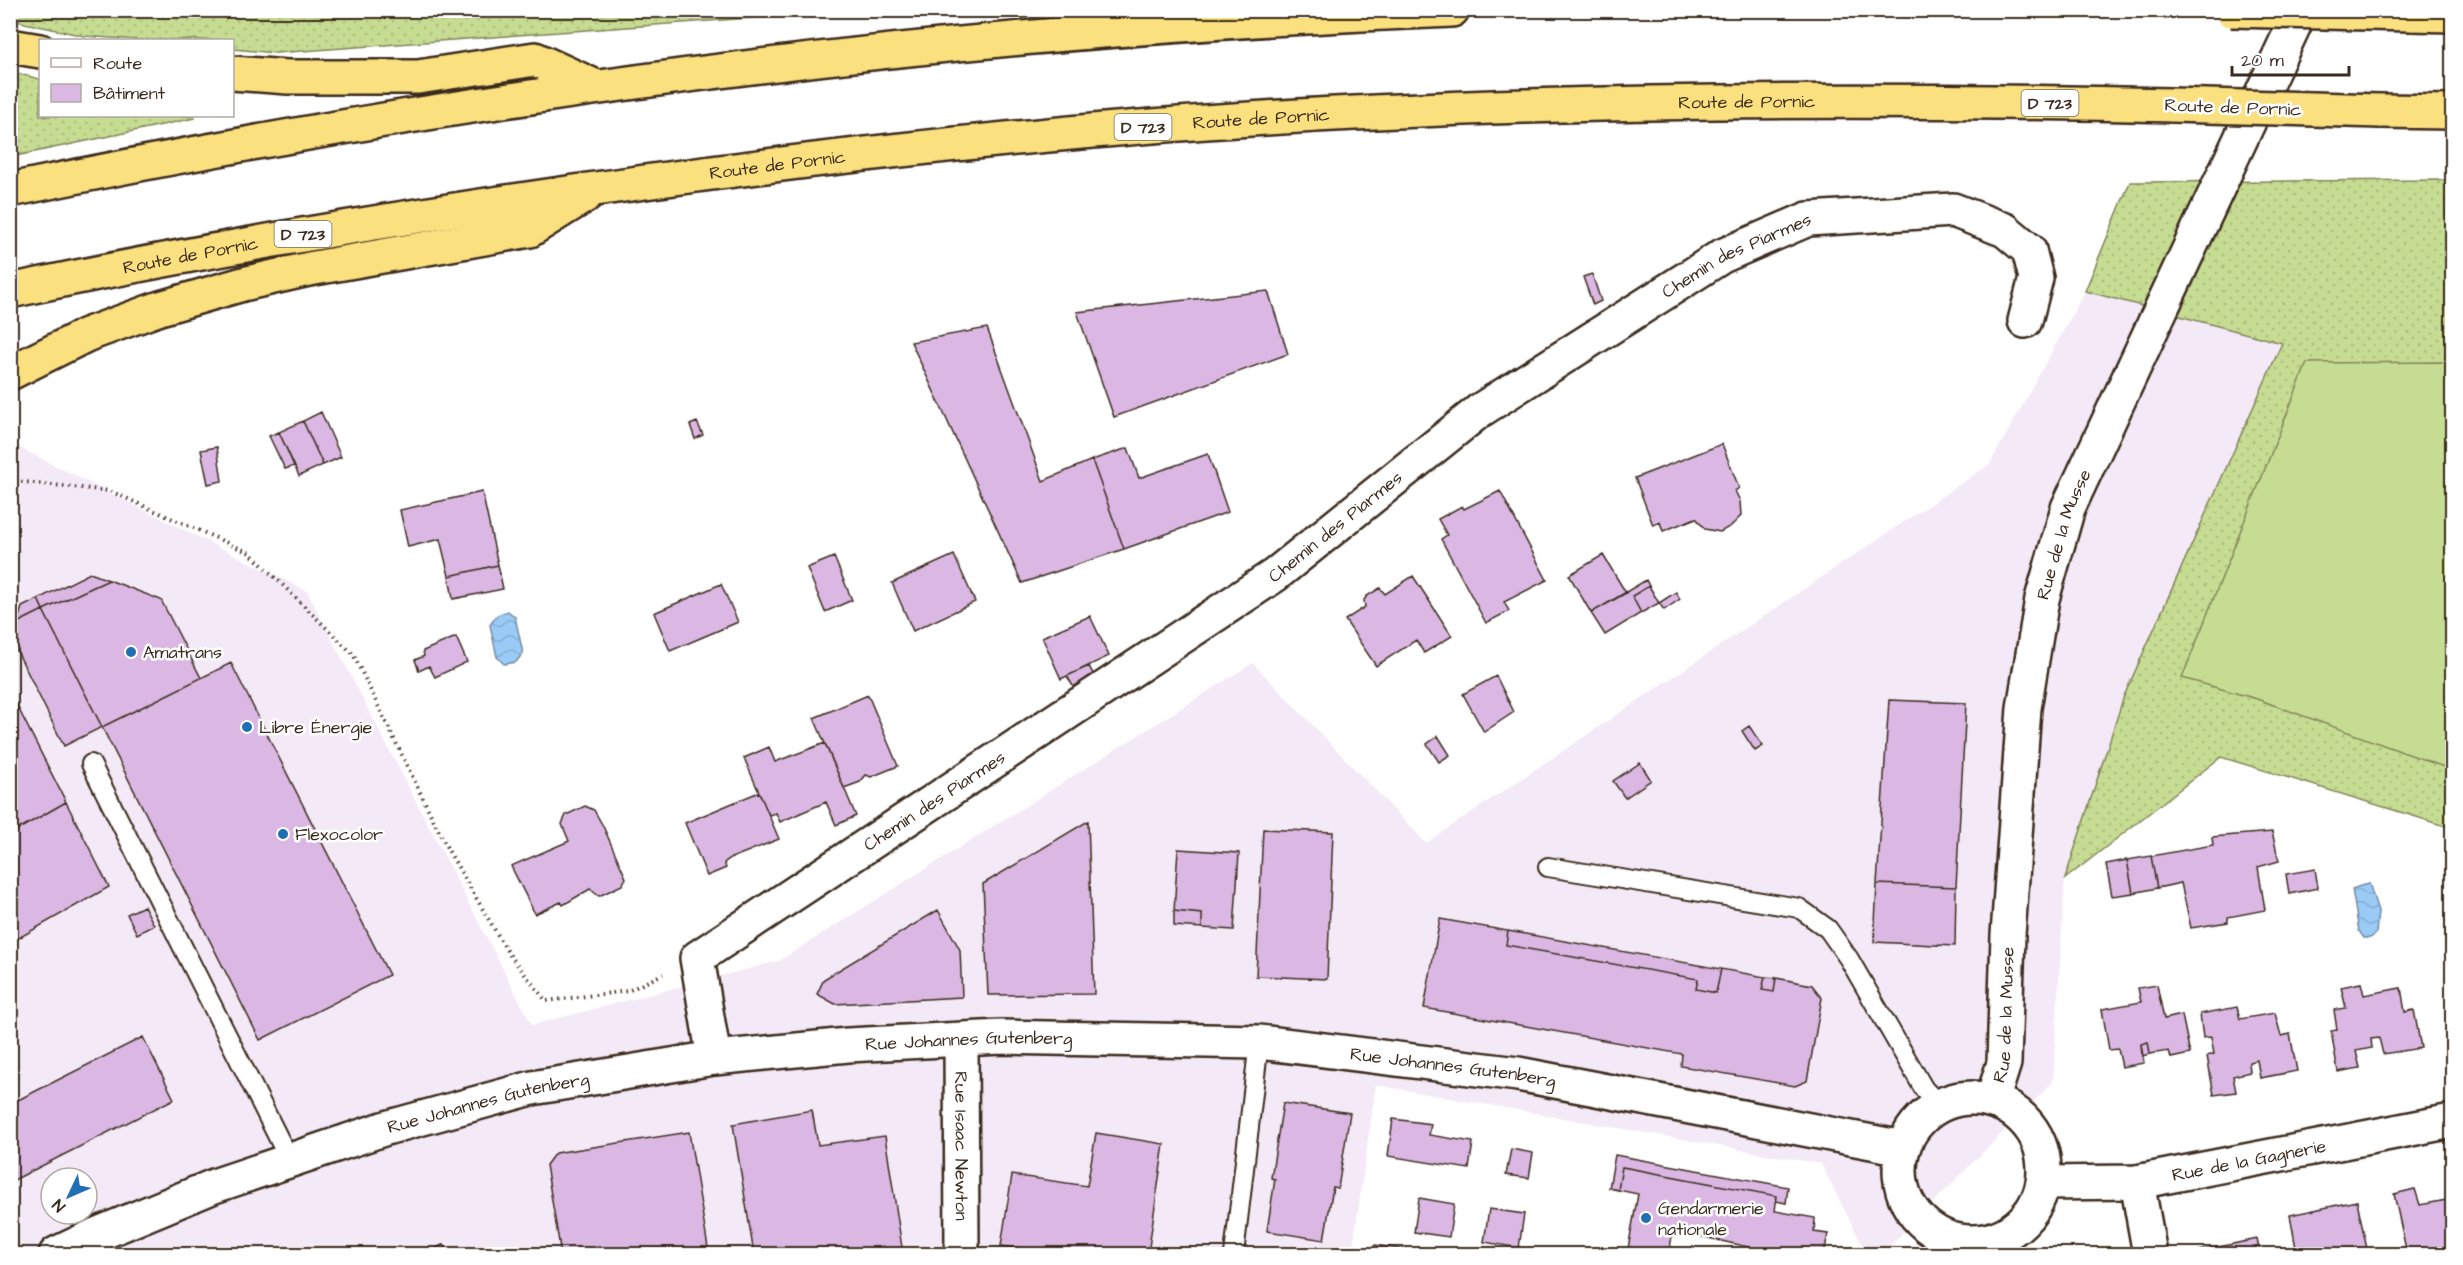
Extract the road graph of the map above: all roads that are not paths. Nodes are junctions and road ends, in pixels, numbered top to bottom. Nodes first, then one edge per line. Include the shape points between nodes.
1 (1452, 10) edge
2 (2231, 10) edge
3 (2301, 10) edge
4 (2452, 15) edge
5 (10, 46) edge
6 (39, 51) edge
7 (234, 73) edge
8 (594, 86) junction
9 (2452, 112) edge
10 (597, 189) junction
11 (10, 190) edge
12 (10, 291) edge
13 (2025, 321) dead end
14 (10, 373) edge
15 (92, 764) dead end
16 (1548, 867) dead end
17 (961, 1040) junction
18 (1258, 1042) junction
19 (714, 1058) junction
20 (1992, 1101) junction
21 (1940, 1105) junction
22 (2452, 1121) edge
23 (1903, 1148) junction
24 (290, 1161) junction
25 (2137, 1182) junction
26 (2043, 1183) junction
27 (1950, 1247) edge
28 (56, 1254) edge
29 (962, 1254) edge
30 (1234, 1254) edge
31 (2150, 1254) edge

1 - 8 highway via 1033,36
2 - 4 highway, bridge
3 - 20 street, Rue de la Musse via 2068,508 2042,598 2024,708 2008,935 2004,1063
5 - 6 highway
7 - 8 highway via 418,77 535,59
8 - 11 highway via 343,126
9 - 10 highway, Route de Pornic / D 723, bridge via 2172,105 1691,102 1359,112 830,156
10 - 12 highway, Route de Pornic / D 723 via 346,227 145,262
10 - 14 highway via 530,230 309,268 243,284 86,335
13 - 19 street, Chemin des Piarmes via 2036,278 2029,250 2005,230 1953,210 1808,219 1722,256 1479,411 1275,575 696,958
15 - 24 lane
16 - 21 lane via 1799,908 1828,929 1924,1089
17 - 18 street, Rue Johannes Gutenberg via 1001,1036
17 - 19 street, Rue Johannes Gutenberg via 848,1045
17 - 29 street, Rue Isaac Newton
18 - 23 street, Rue Johannes Gutenberg via 1518,1074
18 - 30 lane
19 - 24 street, Rue Johannes Gutenberg via 532,1088 386,1128
20 - 21 street via 1966,1098
20 - 26 street via 2012,1110 2027,1124 2044,1162
21 - 23 street via 1918,1123
22 - 25 street, Rue de la Gagnerie
23 - 27 street via 1902,1186 1909,1204 1920,1220
24 - 28 street, Rue Johannes Gutenberg via 213,1186
25 - 26 street, Rue de la Gagnerie
25 - 31 street
26 - 27 street via 2034,1207 2018,1227 1988,1241

